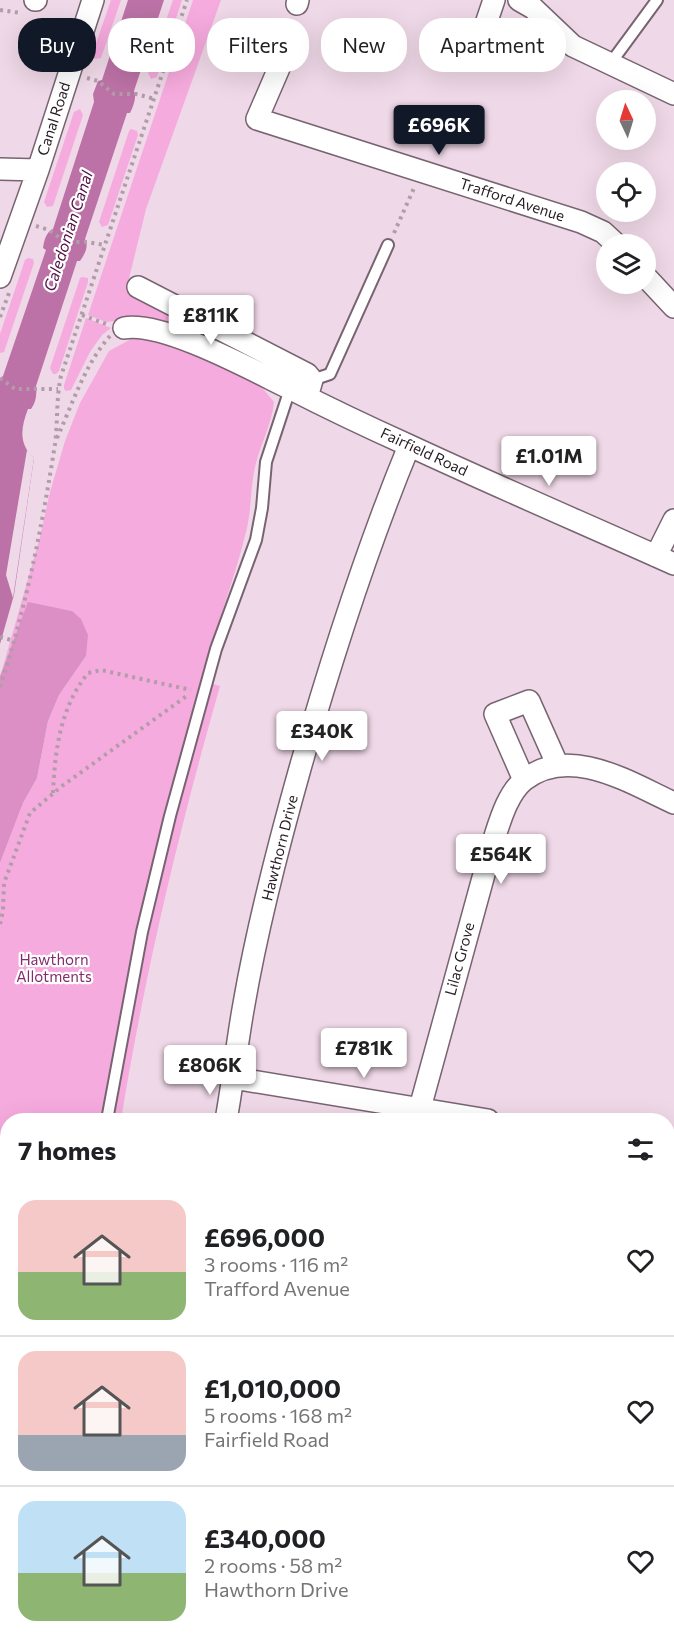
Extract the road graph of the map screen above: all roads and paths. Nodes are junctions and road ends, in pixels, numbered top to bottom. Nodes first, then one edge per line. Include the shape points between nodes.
1 (93, 0) edge
2 (187, 0) edge
3 (494, 0) edge
4 (519, 0) edge
5 (657, 0) edge
6 (488, 18) edge
7 (610, 64) junction
8 (275, 72) edge
9 (81, 76) dead end
10 (674, 94) edge
11 (155, 99) junction
12 (0, 169) edge
13 (38, 170) junction
14 (421, 171) junction
15 (33, 225) dead end
16 (605, 234) edge
17 (105, 245) junction
18 (388, 245) joint
19 (0, 277) edge
20 (138, 287) dead end
21 (656, 288) edge
22 (674, 307) edge
23 (82, 315) junction
24 (98, 321) dead end
25 (124, 328) joint
26 (0, 378) edge
27 (58, 389) junction
28 (303, 389) junction
29 (55, 442) junction
30 (409, 446) junction
31 (674, 520) edge
32 (665, 560) edge
33 (0, 637) edge
34 (15, 641) junction
35 (0, 687) edge
36 (199, 689) junction
37 (558, 766) junction
38 (524, 780) junction
39 (53, 794) junction
40 (674, 802) edge
41 (0, 924) edge
42 (233, 1078) junction
43 (420, 1108) junction
44 (108, 1113) edge
45 (227, 1113) edge
46 (448, 1113) edge

1 - 13 street, Canal Road
2 - 11 path
3 - 6 street
4 - 7 street via 573,46
5 - 7 lane
7 - 10 street
8 - 14 street, Trafford Avenue via 249,116
9 - 11 path via 98,81 114,94
11 - 17 path
12 - 13 street, Canal Road
13 - 19 street, Canal Road
14 - 16 street, Trafford Avenue via 581,222
14 - 18 path
15 - 17 path via 50,230 65,242
17 - 23 path
18 - 28 lane via 330,374
20 - 28 street, Fairfield Road via 307,374
21 - 22 street
23 - 24 path
23 - 27 path
25 - 28 street, Fairfield Road via 133,326 171,334
25 - 29 path via 102,345
26 - 27 path via 15,389
27 - 29 path
28 - 30 street, Fairfield Road
28 - 36 lane via 266,462 256,540
29 - 34 path via 26,603
30 - 32 street, Fairfield Road
30 - 42 street, Hawthorn Drive via 349,606 285,822 244,1004
31 - 32 street
33 - 34 path
34 - 35 path
36 - 39 path
36 - 39 path via 101,670 88,674 70,702 61,726
36 - 44 lane via 142,932
37 - 38 street
37 - 38 street via 529,701 495,714
37 - 40 street via 586,766
38 - 43 street, Lilac Grove via 505,809 492,846
39 - 41 path via 25,822 4,883
42 - 43 street
42 - 45 street, Hawthorn Drive
43 - 46 street

